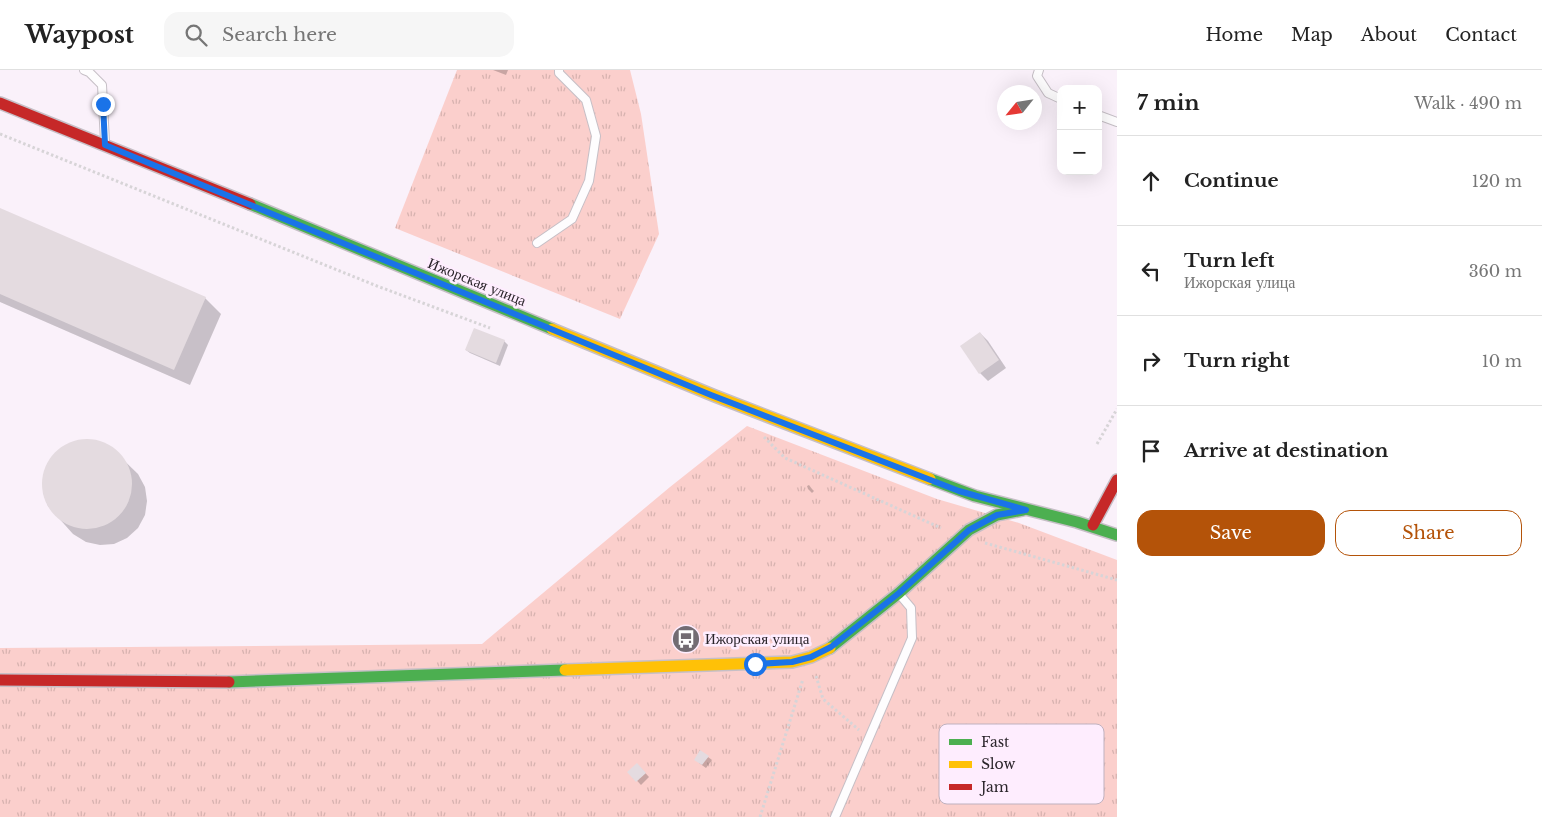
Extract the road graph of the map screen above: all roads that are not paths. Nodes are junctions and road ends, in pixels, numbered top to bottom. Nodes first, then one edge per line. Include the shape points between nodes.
1 (84, 70) edge
2 (559, 70) edge
3 (1039, 70) edge
4 (1057, 97) edge
5 (0, 103) edge
6 (1102, 116) edge
7 (1117, 122) edge
8 (105, 145) junction
9 (536, 243) dead end
10 (1117, 480) edge
11 (1026, 510) junction
12 (1093, 525) junction
13 (1117, 535) edge
14 (899, 593) junction
15 (0, 680) edge
16 (835, 817) edge

1 - 8 lane via 102,85
2 - 9 lane via 586,100 596,136 589,181 572,219
3 - 4 lane via 1037,76 1048,93
5 - 8 street, Ижорская улица
6 - 7 lane
8 - 11 street, Ижорская улица via 711,395 959,491
10 - 12 street
11 - 12 street, Ижорская улица
11 - 14 street via 997,515 969,530
12 - 13 street, Ижорская улица
14 - 15 street via 831,647 792,662 226,682
14 - 16 lane via 911,608 912,638

